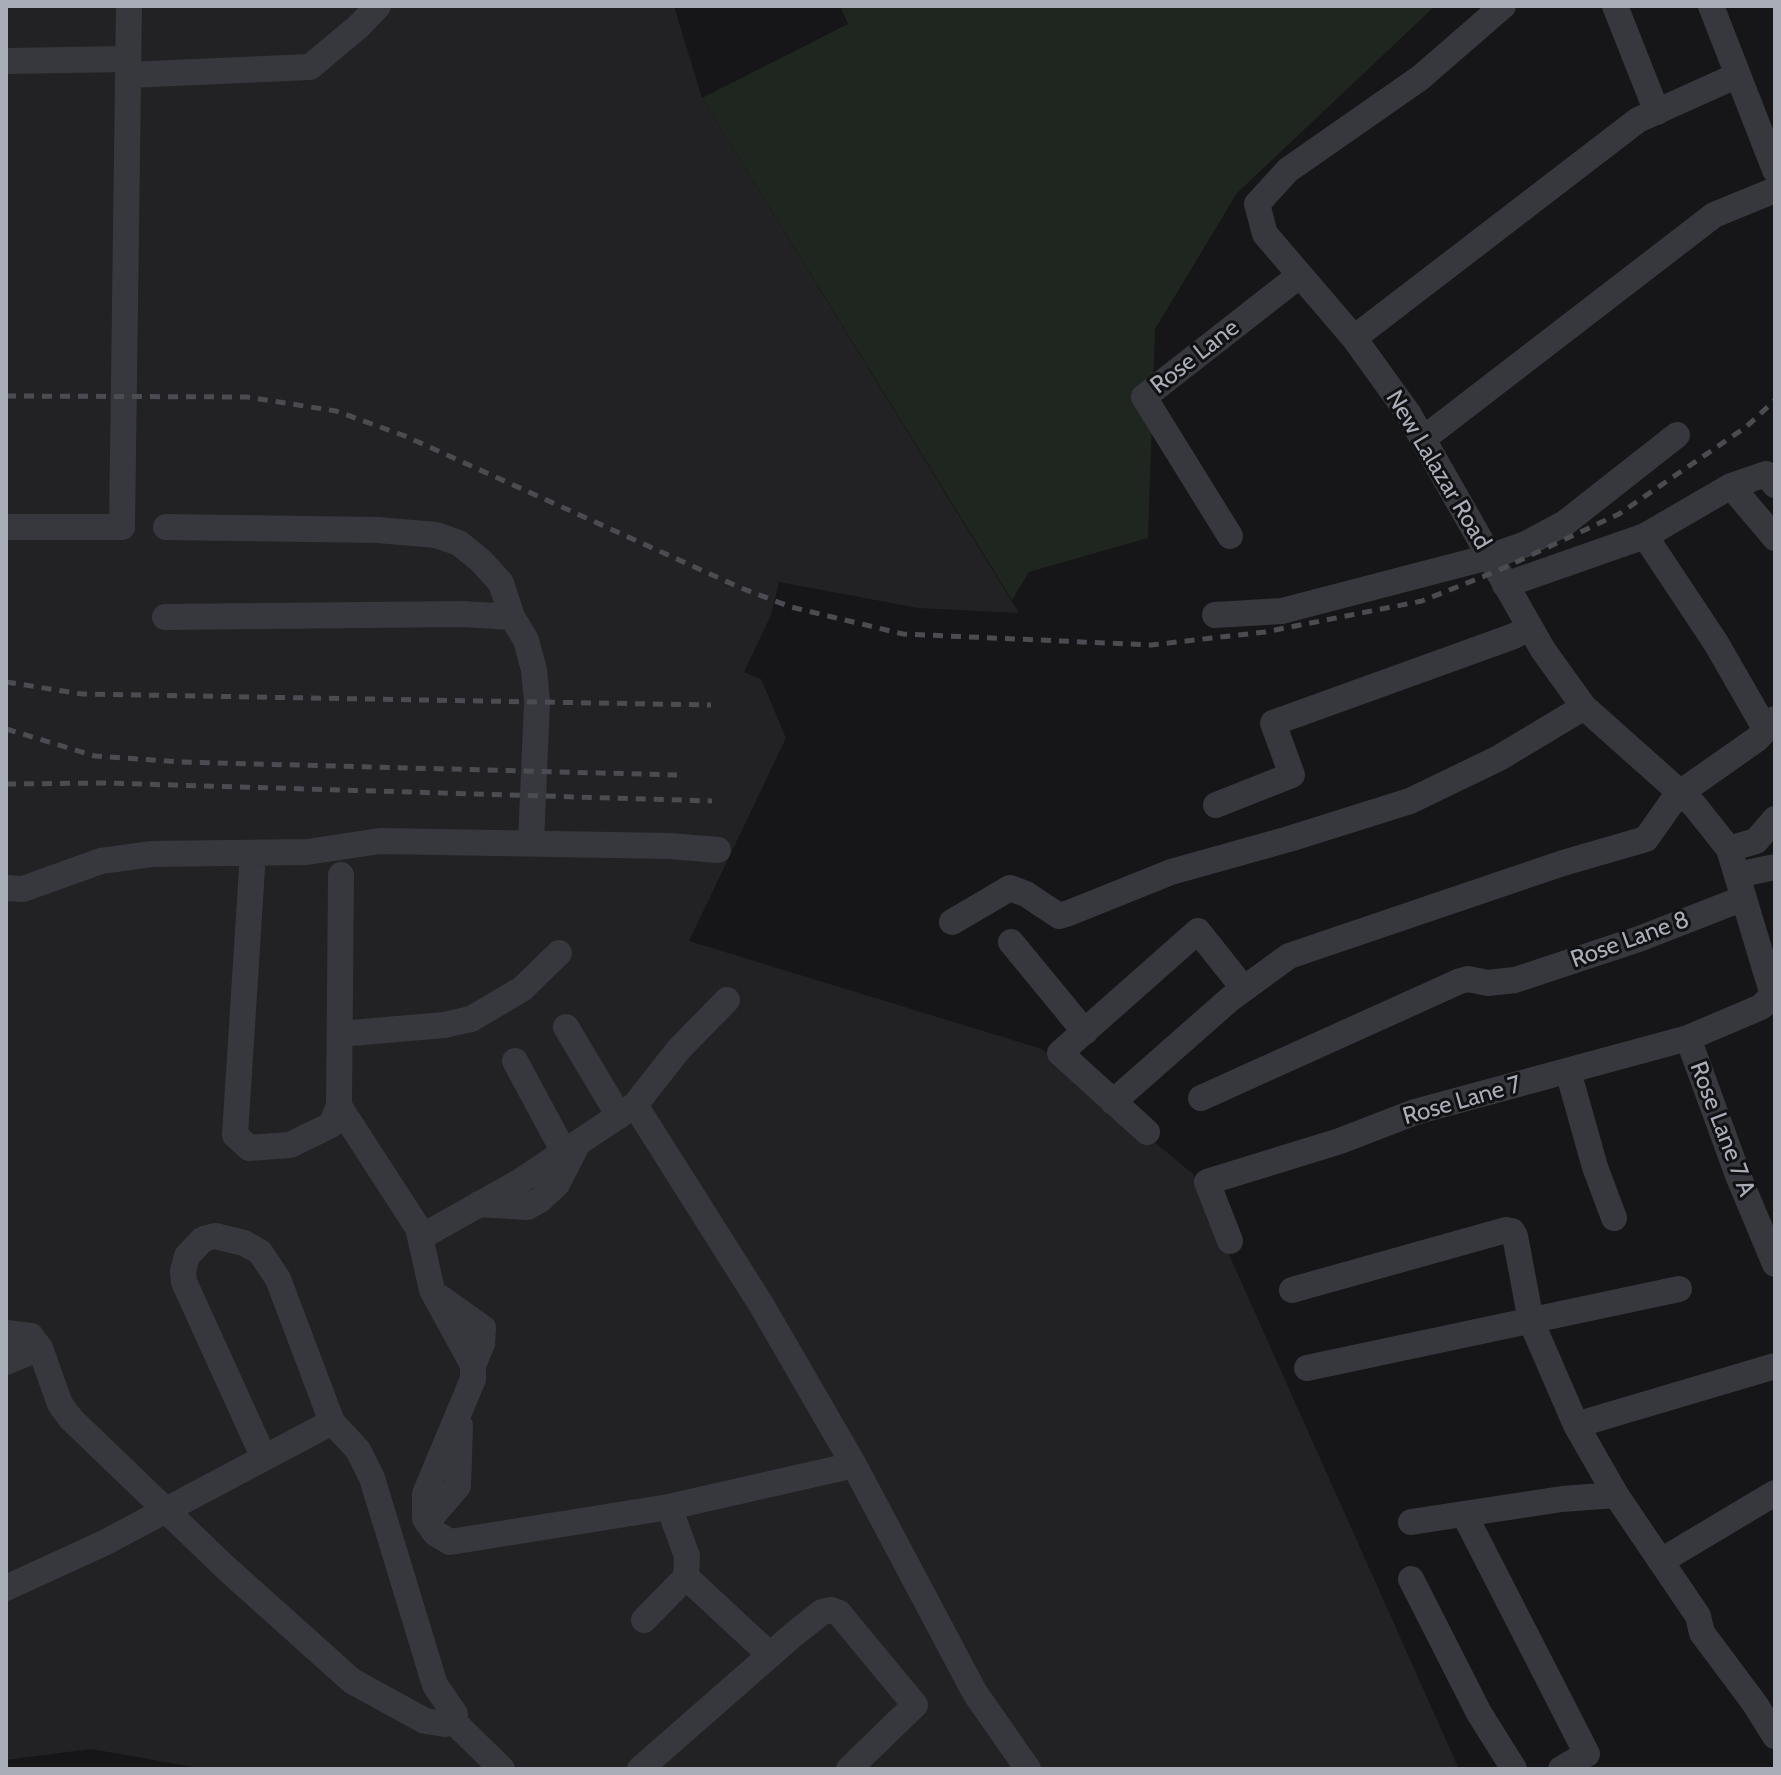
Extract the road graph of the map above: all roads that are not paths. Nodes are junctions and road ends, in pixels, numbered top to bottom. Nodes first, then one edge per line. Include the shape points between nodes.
1 (129, 6) edge
2 (378, 6) edge
3 (1503, 6) edge
4 (1615, 6) edge
5 (1711, 6) edge
6 (6, 61) edge
7 (128, 67) junction
8 (1738, 75) junction
9 (1657, 112) junction
10 (1775, 170) edge
11 (1775, 190) edge
12 (1300, 275) junction
13 (1354, 338) junction
14 (1677, 435) dead end
15 (1423, 439) junction
16 (1772, 475) edge
17 (1731, 486) junction
18 (6, 527) edge
19 (166, 527) dead end
20 (1230, 536) dead end
21 (1645, 536) junction
22 (1775, 538) edge
23 (1489, 557) junction
24 (1505, 585) junction
25 (1215, 615) dead end
26 (165, 617) dead end
27 (512, 617) junction
28 (1530, 627) junction
29 (1584, 707) junction
30 (1770, 725) edge
31 (1679, 792) junction
32 (1216, 805) dead end
33 (1775, 819) edge
34 (531, 842) junction
35 (1729, 849) junction
36 (718, 850) dead end
37 (253, 853) junction
38 (1775, 867) edge
39 (341, 875) dead end
40 (1740, 886) junction
41 (6, 888) edge
42 (952, 922) dead end
43 (1011, 942) dead end
44 (559, 953) dead end
45 (1244, 989) junction
46 (1774, 997) edge
47 (727, 1000) dead end
48 (566, 1027) dead end
49 (1085, 1032) junction
50 (340, 1034) junction
51 (1688, 1038) junction
52 (515, 1061) dead end
53 (1568, 1071) junction
54 (1201, 1098) dead end
55 (1113, 1102) junction
56 (339, 1106) junction
57 (627, 1111) junction
58 (1147, 1132) dead end
59 (571, 1147) junction
60 (1614, 1218) dead end
61 (421, 1237) junction
62 (1230, 1241) dead end
63 (1775, 1264) edge
64 (1679, 1289) dead end
65 (1292, 1290) dead end
66 (1531, 1321) junction
67 (6, 1333) edge
68 (40, 1348) junction
69 (6, 1362) edge
70 (1775, 1366) edge
71 (1307, 1368) dead end
72 (332, 1422) junction
73 (1576, 1425) junction
74 (264, 1458) junction
75 (854, 1465) junction
76 (1775, 1493) edge
77 (1616, 1495) junction
78 (669, 1507) junction
79 (166, 1510) junction
80 (1464, 1514) junction
81 (426, 1520) junction
82 (1411, 1522) dead end
83 (387, 1527) junction
84 (1661, 1561) junction
85 (686, 1577) junction
86 (1411, 1579) dead end
87 (6, 1588) edge
88 (644, 1620) dead end
89 (770, 1655) junction
90 (1765, 1699) edge
91 (453, 1721) junction
92 (1775, 1736) edge
93 (502, 1769) edge
94 (640, 1769) edge
95 (849, 1769) edge
96 (1028, 1769) edge
97 (1514, 1769) edge
98 (1561, 1769) edge

1 - 7 street
2 - 7 street via 310,67
3 - 12 street, New Lalazar Road via 1420,78 1288,170 1257,204 1265,234
4 - 9 street
5 - 8 street
6 - 7 street
7 - 18 street via 122,527
8 - 9 street
8 - 10 street
9 - 13 street via 1638,120
11 - 15 street via 1714,215
12 - 13 street, New Lalazar Road
12 - 20 street, Rose Lane via 1144,397
13 - 15 street, New Lalazar Road
14 - 23 street via 1565,523
15 - 23 street, New Lalazar Road
16 - 17 street
17 - 21 street
17 - 22 street
19 - 27 street via 436,535 459,543 481,561 501,583
21 - 24 street
21 - 30 street
23 - 24 street, New Lalazar Road
23 - 25 street via 1282,611
24 - 28 street, New Lalazar Road
26 - 27 street
27 - 34 street via 526,640 537,702
28 - 29 street, New Lalazar Road
28 - 32 street via 1273,723 1292,775
29 - 31 street, New Lalazar Road
29 - 42 street via 1499,758 1410,801 1171,872 1059,916 1010,888
30 - 31 street
31 - 35 street, New Lalazar Road
31 - 45 street via 1646,839 1289,956
33 - 35 street via 1756,841
34 - 36 street
34 - 37 street via 380,841 307,852
35 - 40 street, New Lalazar Road
37 - 41 street via 152,854 101,861 23,889
37 - 56 street via 235,1135 249,1148 290,1145 331,1125
38 - 40 street, Rose Lane 8
39 - 50 street
40 - 46 street, New Lalazar Road
40 - 54 street, Rose Lane 8 via 1639,939 1515,980 1460,981
43 - 49 street
44 - 50 street via 522,989 471,1019
45 - 49 street via 1198,931
45 - 55 street
46 - 51 street, Rose Lane 7
47 - 57 street
48 - 57 street
49 - 55 street via 1060,1053
50 - 56 street
51 - 53 street, Rose Lane 7
51 - 63 street, Rose Lane 7 A
52 - 59 street
53 - 60 street
53 - 62 street, Rose Lane 7 via 1415,1112 1207,1182
55 - 58 street
56 - 61 street
57 - 59 street
57 - 75 street via 762,1306
59 - 61 street
61 - 81 street via 435,1293 483,1328 484,1337 460,1410 458,1486
64 - 66 street
65 - 66 street via 1506,1230 1515,1236
66 - 71 street
66 - 73 street
67 - 68 street via 31,1336
68 - 69 street
68 - 79 street via 60,1404 71,1419
70 - 73 street
72 - 74 street
72 - 74 street via 278,1279 260,1252 230,1239 203,1239 187,1256 184,1282
72 - 83 street via 358,1450
73 - 77 street
74 - 79 street
75 - 78 street
75 - 96 street via 975,1693
76 - 84 street
77 - 80 street
77 - 84 street
78 - 81 street via 450,1542
78 - 85 street via 687,1556
79 - 87 street
79 - 91 street via 352,1681 425,1721
80 - 82 street
80 - 98 street via 1587,1754
81 - 83 street
83 - 91 street via 435,1685 455,1714
84 - 90 street via 1698,1616 1702,1633
85 - 88 street
85 - 89 street
86 - 97 street via 1479,1713
89 - 94 street
89 - 95 street via 831,1610 839,1613 915,1705
90 - 92 street
91 - 93 street

